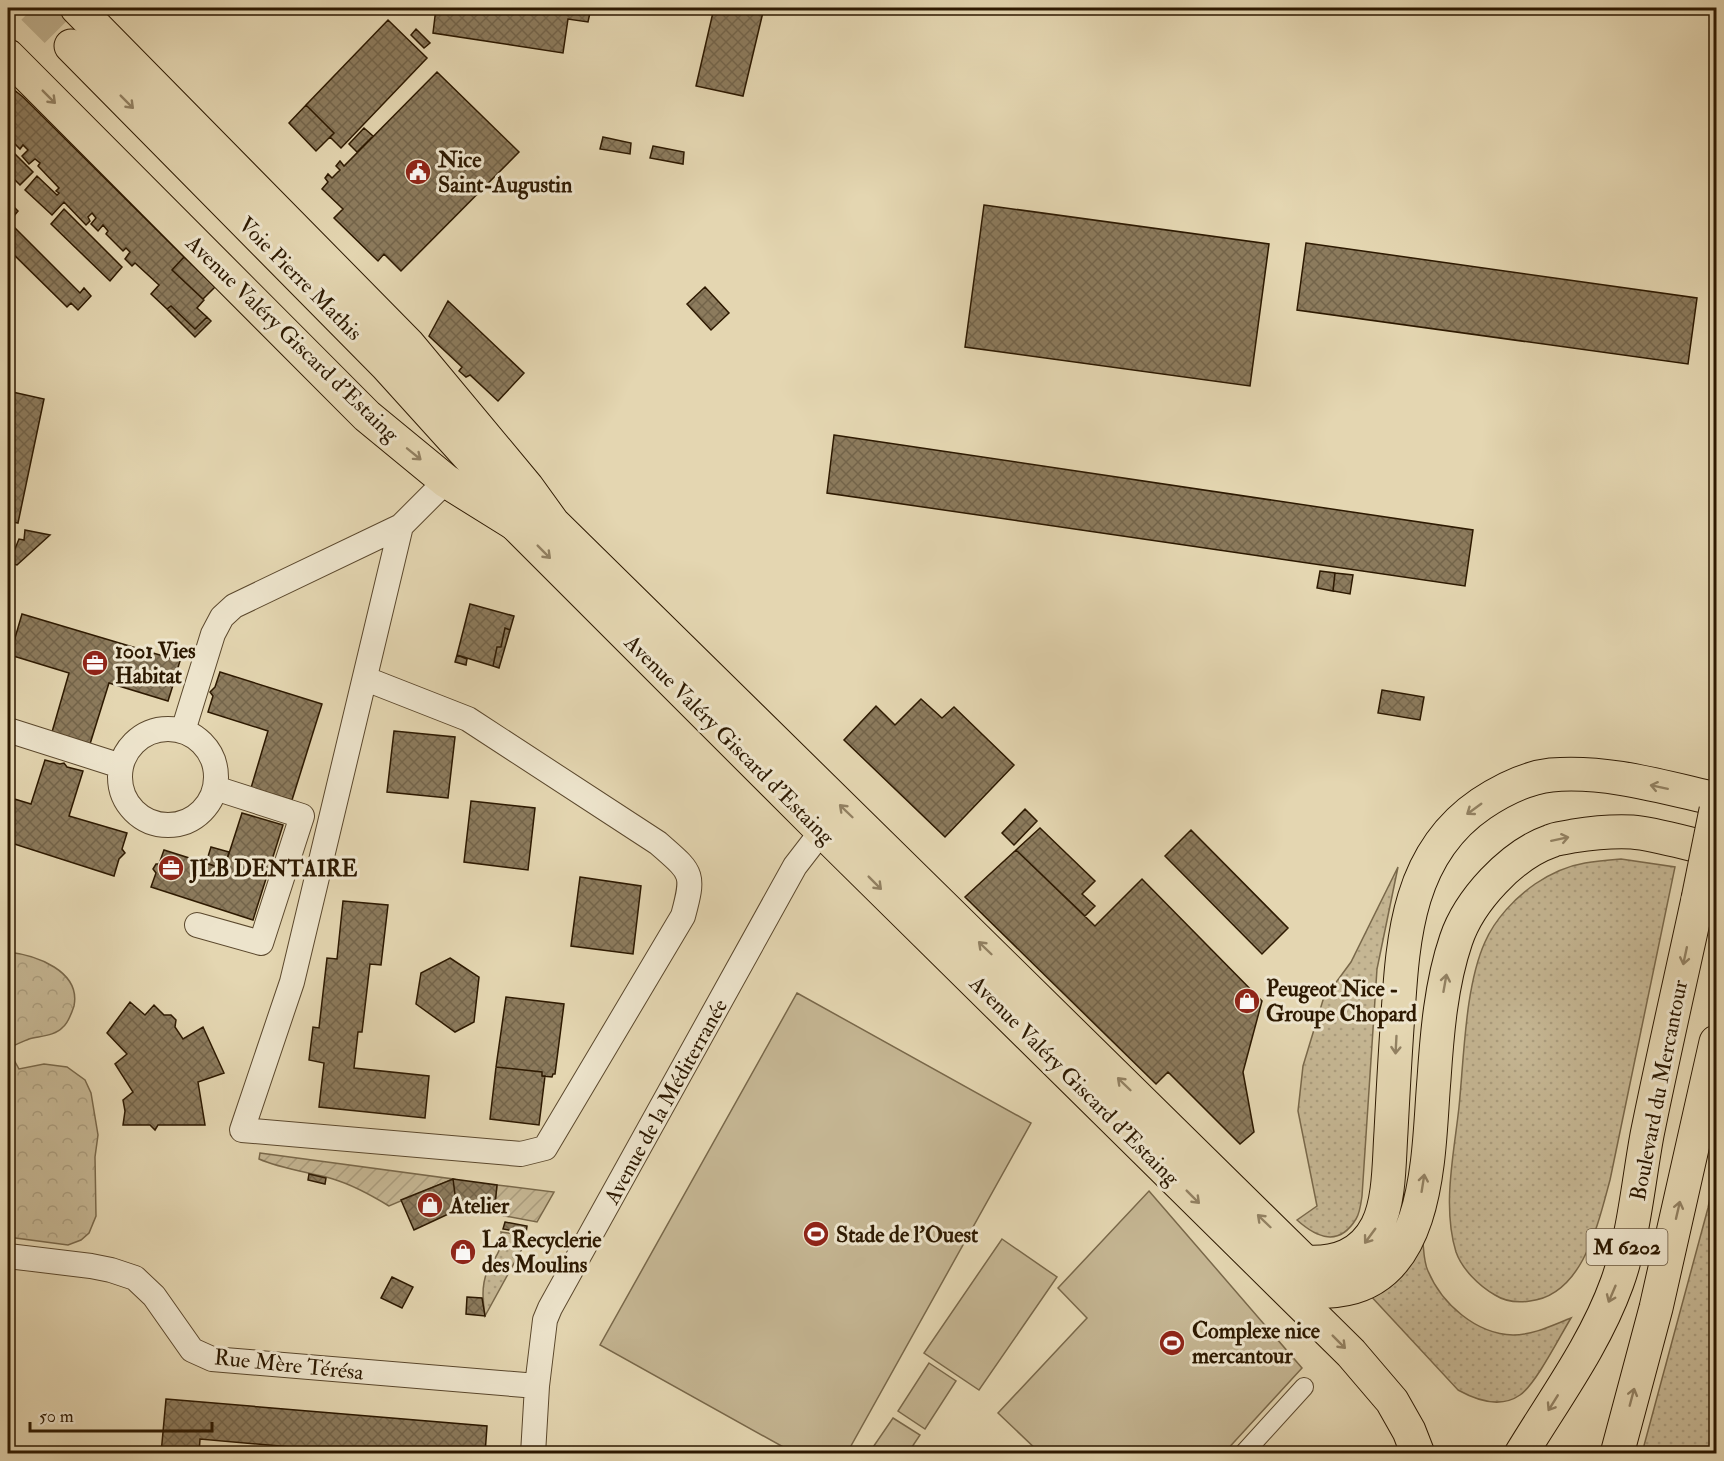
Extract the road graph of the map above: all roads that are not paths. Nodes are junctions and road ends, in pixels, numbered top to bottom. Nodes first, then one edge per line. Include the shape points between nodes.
1 (77, 8) edge
2 (71, 45) tunnel mouth
3 (8, 56) edge
4 (446, 481) junction
5 (515, 524) junction
6 (401, 526) junction
7 (366, 679) junction
8 (8, 730) edge
9 (183, 731) junction
10 (121, 766) junction
11 (215, 788) junction
12 (1716, 799) edge
13 (1716, 810) edge
14 (822, 831) junction
15 (1716, 850) edge
16 (197, 925) dead end
17 (1716, 1042) edge
18 (8, 1256) edge
19 (1283, 1285) junction
20 (537, 1386) junction
21 (1304, 1387) dead end
22 (533, 1454) edge
23 (1243, 1454) edge
24 (1418, 1454) edge
25 (1521, 1454) edge
26 (1617, 1454) edge

12 -> 1 main road, Avenue Valéry Giscard d'Estaing via 1617,778 1551,775 1498,792 1459,820 1441,840 1425,868 1406,922 1389,1163 1377,1225 1364,1244 1346,1257 1325,1263 1305,1262 553,523 408,344
2 -> 5 main road, Voie Pierre Mathis via 387,366 473,461
3 -> 4 main road, Avenue Valéry Giscard d'Estaing via 367,416
4 - 5 main road, Avenue Valéry Giscard d'Estaing
4 - 6 street
5 -> 14 main road, Avenue Valéry Giscard d'Estaing
6 - 7 street
6 - 9 street via 234,606 222,617 213,634
7 - 7 street via 292,982 242,1130 521,1154 545,1148 683,916 691,885 684,866 658,843 468,719
8 - 10 street
9 - 10 street via 151,731 127,751
9 - 11 street via 206,747 213,760
10 - 11 street via 119,781 123,795 142,818 156,824 186,822 199,814
11 - 16 street via 302,816 261,944
13 -> 25 main road, Boulevard du Mercantour / M 6202, bridge via 1618,1281 1584,1352
14 -> 19 main road, Avenue Valéry Giscard d'Estaing
14 - 20 street, Avenue de la Méditerranée via 795,866 550,1308
19 -> 15 main road via 1316,1293 1359,1287 1399,1255 1412,1232 1429,1146 1449,963 1470,911 1492,882 1519,858 1551,841 1588,833 1633,832
26 -> 17 main road, Boulevard du Mercantour / M 6202 via 1656,1308
18 - 20 street, Rue Mère Térésa via 91,1266 135,1278 154,1296 192,1350 212,1359
19 -> 24 main road, Avenue Valéry Giscard d'Estaing via 1392,1401
20 - 22 street, Avenue de la Méditerranée
21 - 23 street

